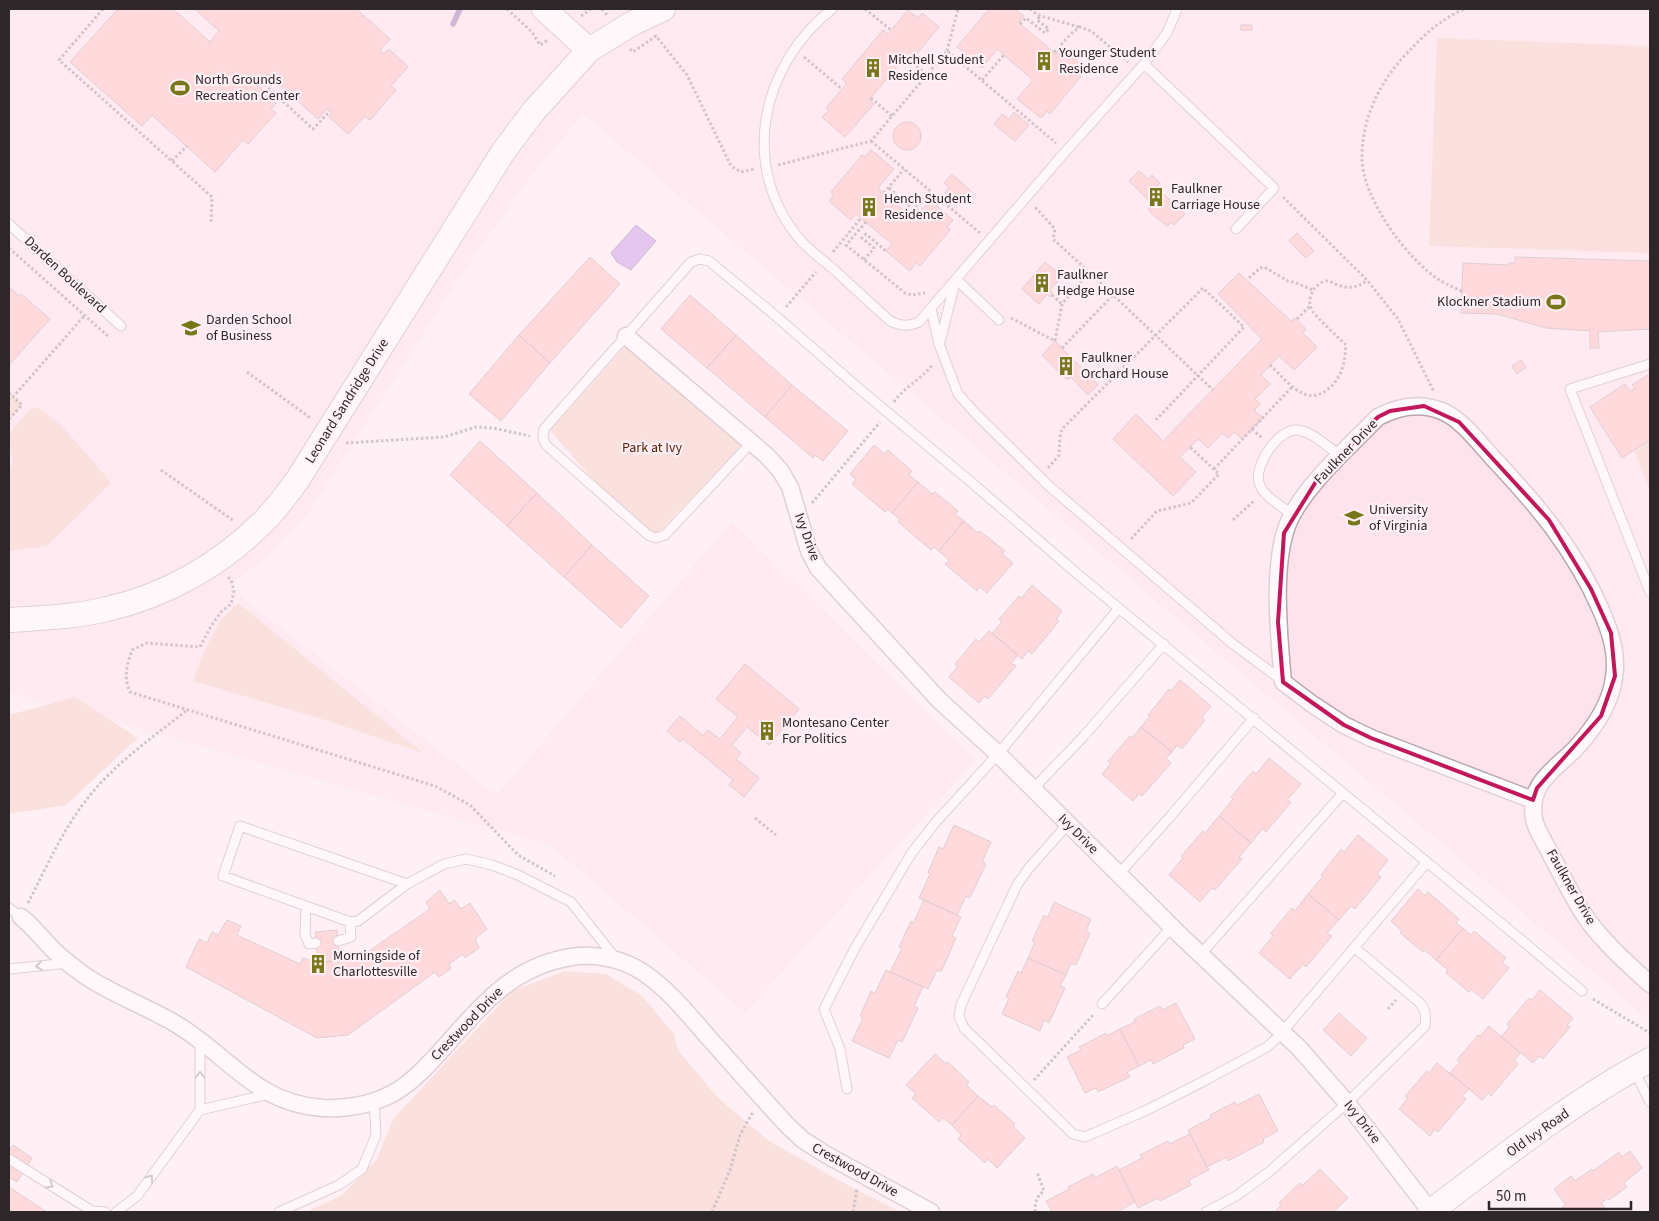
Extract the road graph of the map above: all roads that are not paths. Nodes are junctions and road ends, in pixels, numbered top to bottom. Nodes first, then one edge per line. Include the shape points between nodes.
1 (544, 9) edge
2 (663, 9) edge
3 (832, 9) edge
4 (1177, 9) edge
5 (589, 50) junction
6 (1141, 67) junction
7 (9, 224) edge
8 (1236, 229) dead end
9 (956, 279) junction
10 (931, 309) junction
11 (999, 320) road end
12 (121, 326) dead end
13 (626, 336) junction
14 (939, 344) junction
15 (1650, 364) edge
16 (751, 443) junction
17 (1340, 456) junction
18 (1292, 514) junction
19 (1650, 592) edge
20 (1119, 608) junction
21 (9, 620) edge
22 (1164, 644) junction
23 (1283, 682) junction
24 (1254, 718) junction
25 (998, 754) junction
26 (1033, 789) junction
27 (1343, 793) junction
28 (1533, 800) junction
29 (1068, 824) junction
30 (1427, 862) junction
31 (1119, 874) junction
32 (407, 884) junction
33 (306, 907) junction
34 (15, 913) edge
35 (350, 922) junction
36 (1172, 927) junction
37 (338, 941) dead end
38 (316, 943) dead end
39 (1355, 948) junction
40 (1201, 954) junction
41 (617, 961) junction
42 (69, 963) junction
43 (9, 969) edge
44 (1650, 984) edge
45 (1582, 991) road end
46 (1102, 1004) road end
47 (1282, 1032) junction
48 (200, 1040) junction
49 (1642, 1065) edge
50 (847, 1089) dead end
51 (270, 1094) junction
52 (374, 1102) junction
53 (1650, 1102) edge
54 (1347, 1103) junction
55 (200, 1110) junction
56 (9, 1159) edge
57 (105, 1212) edge
58 (116, 1212) edge
59 (279, 1212) edge
60 (931, 1212) edge
61 (1206, 1212) edge
62 (1431, 1212) edge

1 - 5 street
2 - 5 street, Leonard Sandridge Drive
3 - 10 lane via 808,31 787,60 769,101 765,153 776,198 787,221 803,242 890,321 900,326 911,326
4 - 6 lane via 1167,33
5 - 21 street, Leonard Sandridge Drive via 533,112 503,152 298,479 262,523 213,563 148,597 67,616
6 - 8 lane via 1274,188
6 - 9 lane
7 - 12 lane, Darden Boulevard
9 - 10 lane
9 - 11 lane
9 - 14 lane
10 - 14 lane
13 - 16 street, Ivy Drive
13 - 16 lane via 544,429 543,438 546,446 648,535 656,538 665,536
13 - 20 lane via 690,262 709,261
14 - 23 lane via 958,394 1049,486 1233,644
15 - 19 lane via 1570,390
16 - 25 street, Ivy Drive via 780,470 790,488 809,551 818,568 940,700
17 - 18 street, Faulkner Drive
17 - 18 lane via 1306,432 1297,430 1287,431 1265,454 1259,465 1259,484 1266,494
17 - 28 street, Faulkner Drive via 1378,417 1390,411 1424,406 1444,412 1459,422 1549,520 1592,589 1611,633 1615,676 1601,716 1577,747 1546,776
18 - 23 street, Faulkner Drive via 1280,553 1278,622
20 - 22 lane
20 - 25 lane
22 - 24 lane
22 - 26 lane
23 - 28 street via 1336,720 1371,738
24 - 27 lane
24 - 31 lane
25 - 26 street, Ivy Drive
25 - 50 lane via 935,822 911,854 855,948 824,1009 840,1049
26 - 29 street, Ivy Drive
27 - 30 lane
27 - 40 lane
28 - 44 street, Faulkner Drive via 1534,822 1573,896 1615,952
29 - 31 street, Ivy Drive
29 - 47 lane via 1017,885 961,1005 959,1016 964,1028 1073,1134 1085,1137 1147,1110 1267,1046
30 - 39 lane
30 - 45 lane
31 - 36 street, Ivy Drive
32 - 33 lane via 240,826 223,876
32 - 35 lane via 358,921
32 - 41 lane via 444,864 466,860 492,865 571,902
33 - 35 lane
33 - 38 lane via 305,935 309,944
34 - 42 street, Crestwood Drive via 32,925
35 - 37 lane via 351,936
36 - 40 street, Ivy Drive
36 - 46 lane
39 - 47 lane
39 - 54 lane via 1420,1003 1426,1016 1425,1026
40 - 47 street, Ivy Drive
41 - 52 street, Crestwood Drive via 583,955 553,960 524,972 502,986 416,1077 396,1092
41 - 60 street, Crestwood Drive via 643,972 671,995 803,1140
42 -> 43 lane
42 - 48 street, Crestwood Drive via 107,989
47 - 54 street, Ivy Drive
48 - 51 street, Crestwood Drive via 250,1082
55 -> 48 lane
49 - 53 lane
49 - 62 street, Old Ivy Road via 1594,1093
51 - 52 street, Crestwood Drive via 323,1108
51 - 55 lane
52 - 59 lane via 376,1135 362,1169 339,1186
54 - 61 lane via 1269,1172 1236,1196
54 - 62 street, Ivy Drive
58 -> 55 lane via 137,1196
56 -> 57 lane via 92,1211

